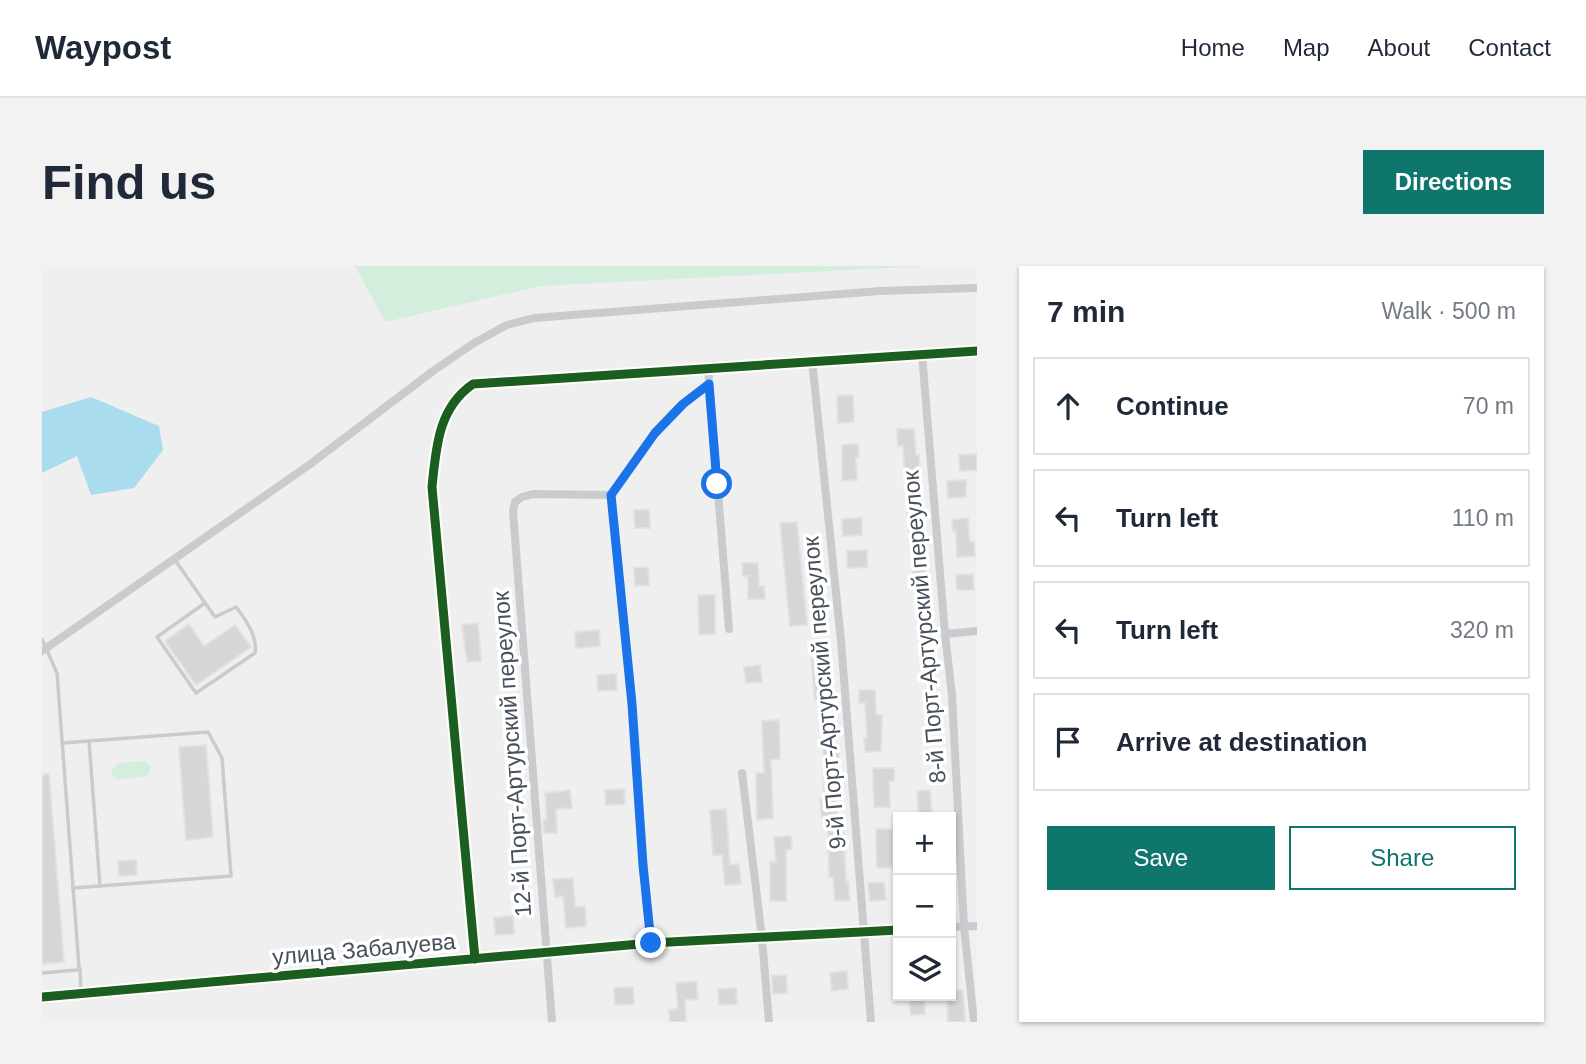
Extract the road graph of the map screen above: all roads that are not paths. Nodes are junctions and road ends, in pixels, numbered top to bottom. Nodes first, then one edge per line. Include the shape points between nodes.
1 (977, 288) edge
2 (977, 351) edge
3 (922, 354) junction
4 (811, 360) junction
5 (708, 368) junction
6 (709, 384) junction
7 (611, 495) junction
8 (173, 558) junction
9 (205, 603) junction
10 (729, 629) dead end
11 (977, 631) edge
12 (945, 634) junction
13 (44, 646) edge
14 (89, 741) junction
15 (62, 743) junction
16 (742, 772) dead end
17 (100, 886) junction
18 (73, 888) junction
19 (977, 926) edge
20 (956, 927) edge
21 (964, 927) junction
22 (893, 930) edge
23 (862, 932) junction
24 (762, 938) junction
25 (651, 943) junction
26 (547, 952) junction
27 (475, 959) junction
28 (79, 967) junction
29 (42, 973) edge
30 (82, 994) junction
31 (42, 997) edge
32 (552, 1022) edge
33 (769, 1022) edge
34 (871, 1022) edge
35 (974, 1022) edge

1 - 8 street via 880,291 519,321 443,364 309,465
2 - 3 street
3 - 4 street
3 - 12 street, 8-й Порт-Артурский переулок
4 - 5 street
4 - 23 street, 9-й Порт-Артурский переулок via 841,641
5 - 6 street
5 - 27 street via 473,384 460,393 441,426 432,487
6 - 7 street via 655,433
6 - 10 street
7 - 25 street
7 - 26 street, 12-й Порт-Артурский переулок via 533,494 515,502 513,511
8 - 9 lane
8 - 13 street
9 - 9 lane via 216,618 236,607 249,625 257,651 196,693 157,637
11 - 12 street
12 - 21 street, 8-й Порт-Артурский переулок
13 - 15 lane via 57,673
14 - 15 lane
14 - 17 lane
14 - 17 lane via 208,732 222,758 231,876
15 - 18 lane
16 - 24 street
17 - 18 lane
18 - 28 lane
19 - 21 street
20 - 21 street
21 - 35 street, 8-й Порт-Артурский переулок
22 - 23 street, улица Забалуева
23 - 24 street, улица Забалуева
23 - 34 street, 9-й Порт-Артурский переулок
24 - 25 street, улица Забалуева
24 - 33 street
25 - 26 street, улица Забалуева
26 - 27 street, улица Забалуева
26 - 32 street, 12-й Порт-Артурский переулок
27 - 30 street, улица Забалуева
28 - 29 lane
28 - 30 lane
30 - 31 street, улица Забалуева

